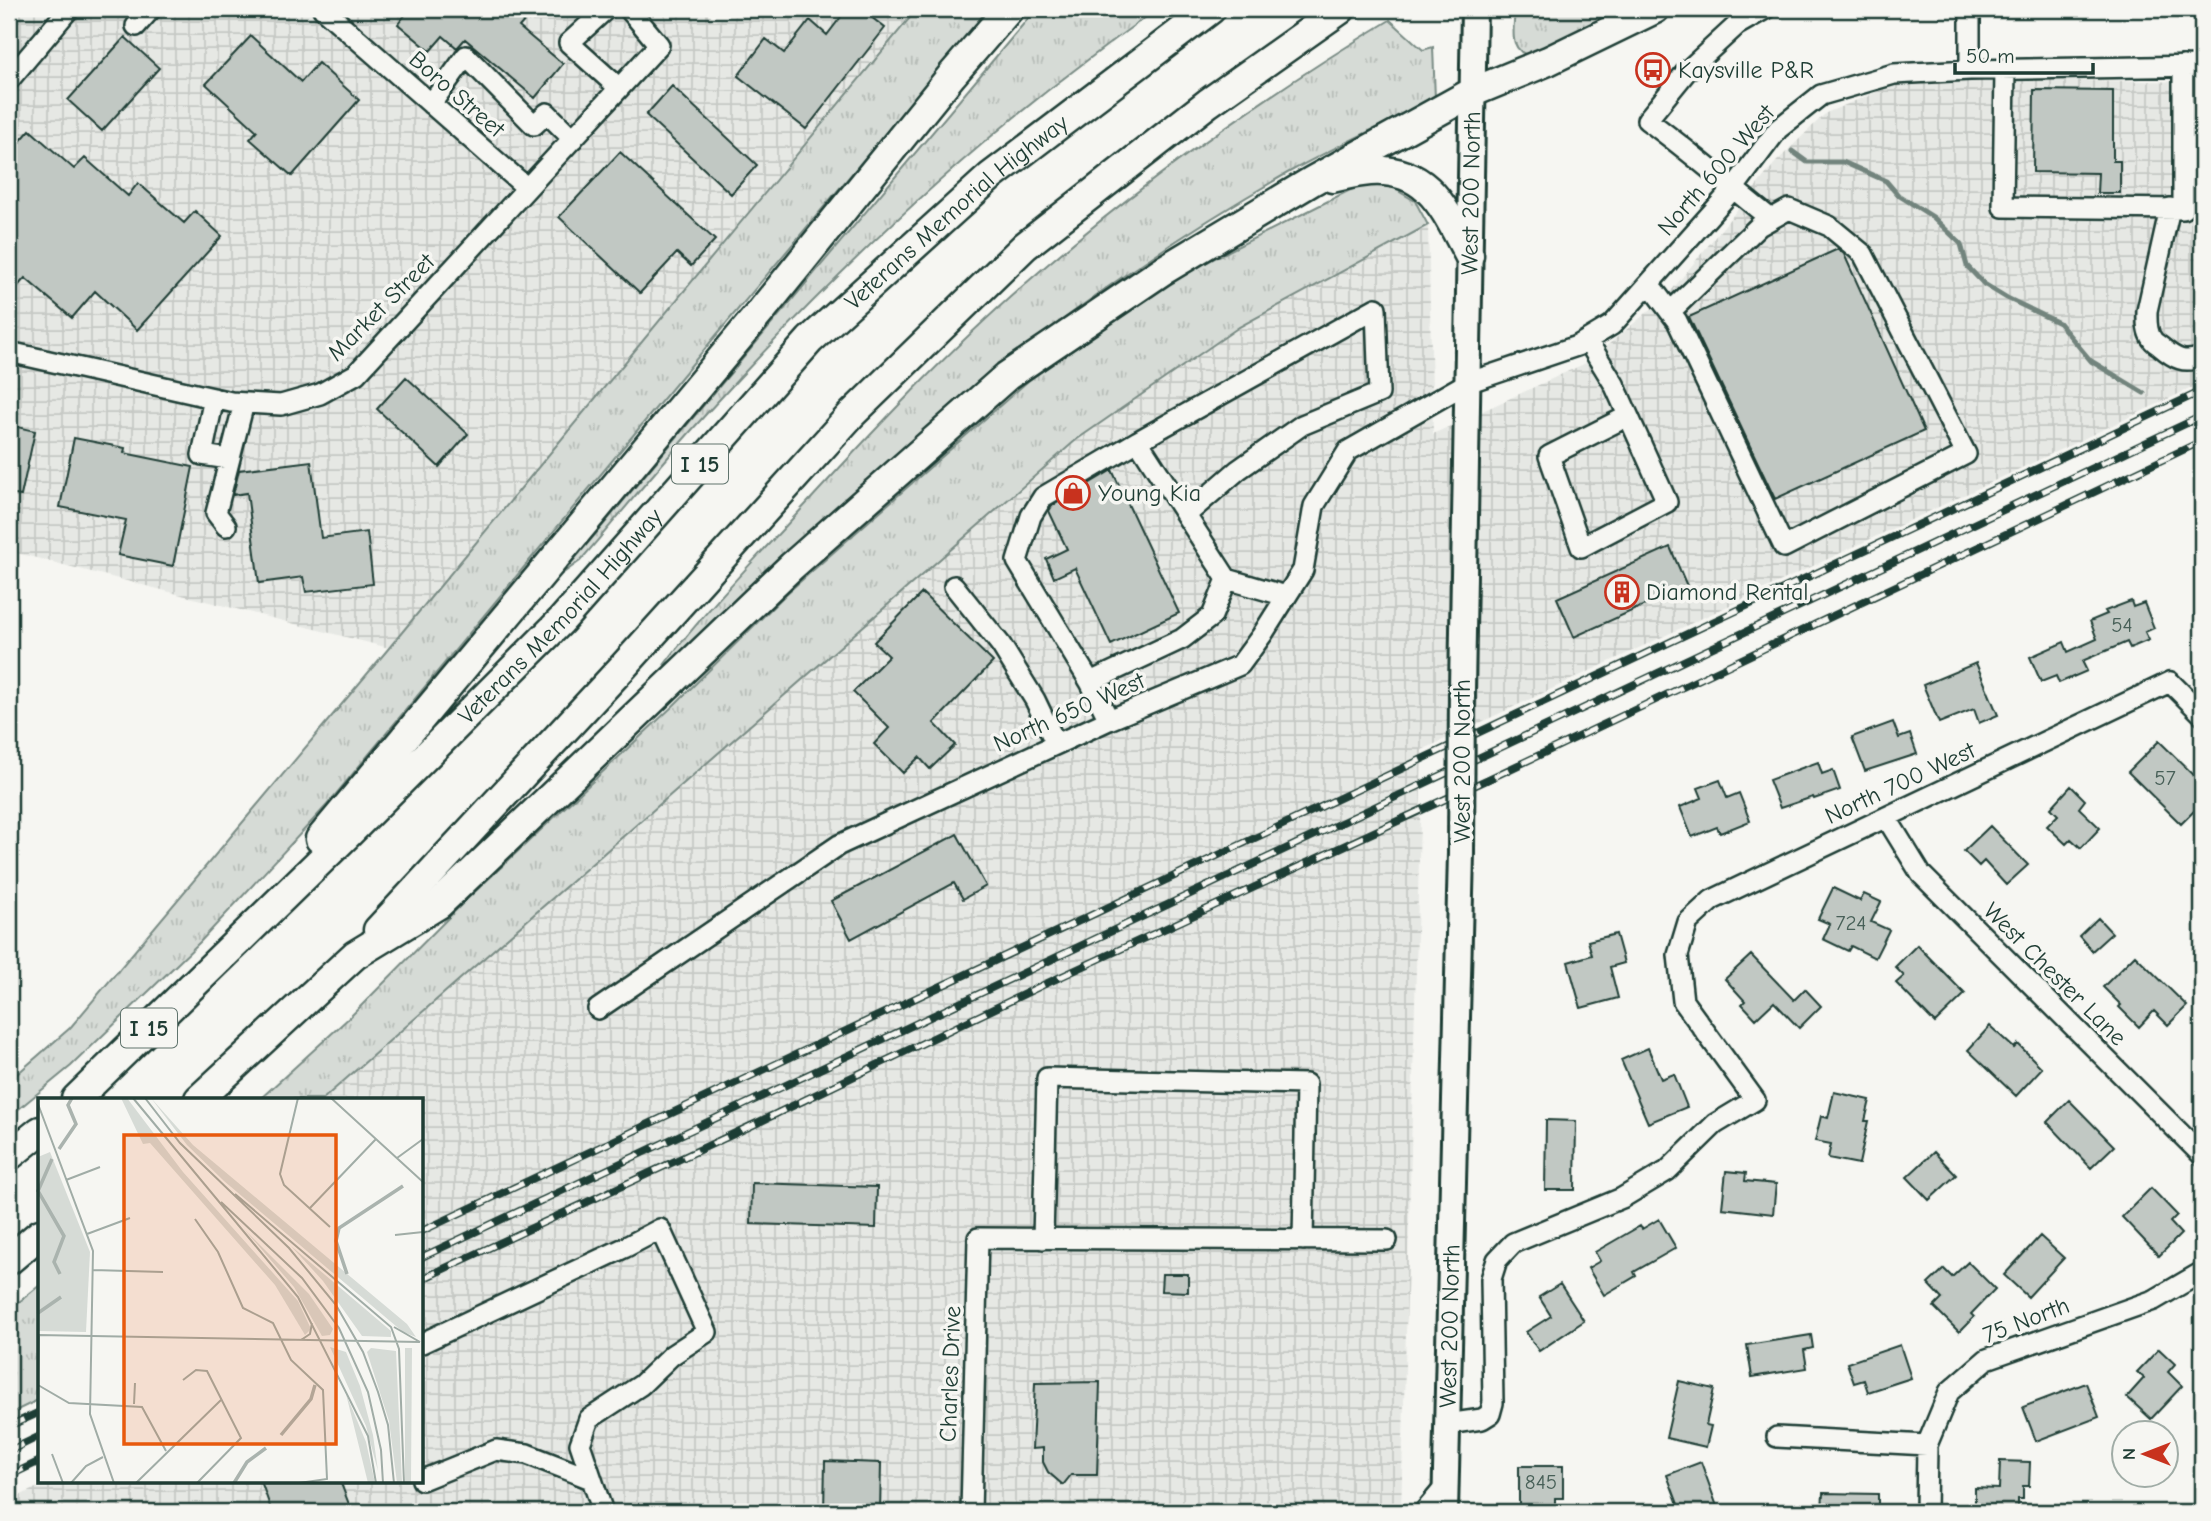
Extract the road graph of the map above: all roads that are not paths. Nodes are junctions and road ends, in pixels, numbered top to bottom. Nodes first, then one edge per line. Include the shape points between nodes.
1 (69, 9) edge
2 (151, 9) edge
3 (323, 9) edge
4 (606, 9) edge
5 (629, 9) edge
6 (1009, 9) edge
7 (1212, 9) edge
8 (1341, 9) edge
9 (1474, 9) edge
10 (1655, 9) edge
11 (1765, 9) edge
12 (1970, 9) edge
13 (136, 26) dead end
14 (2193, 66) edge
15 (2005, 69) junction
16 (1970, 70) junction
17 (9, 80) edge
18 (619, 88) junction
19 (1473, 92) junction
20 (431, 104) junction
21 (573, 139) junction
22 (1312, 181) junction
23 (527, 188) junction
24 (1733, 189) junction
25 (2170, 208) junction
26 (1771, 219) junction
27 (1469, 255) junction
28 (1650, 285) junction
29 (1670, 312) junction
30 (1587, 340) junction
31 (9, 352) edge
32 (2202, 356) edge
33 (1467, 383) junction
34 (214, 398) junction
35 (244, 403) junction
36 (1628, 416) junction
37 (1138, 441) junction
38 (229, 459) junction
39 (1185, 514) junction
40 (226, 526) dead end
41 (1227, 579) junction
42 (954, 586) dead end
43 (1286, 596) junction
44 (1090, 682) junction
45 (2202, 714) edge
46 (1109, 720) junction
47 (1056, 744) junction
48 (1886, 817) junction
49 (355, 955) junction
50 (222, 956) junction
51 (598, 1009) dead end
52 (77, 1098) edge
53 (200, 1098) edge
54 (38, 1133) edge
55 (2202, 1155) edge
56 (9, 1156) edge
57 (38, 1236) edge
58 (1042, 1238) junction
59 (1303, 1240) junction
60 (1387, 1240) dead end
61 (9, 1260) edge
62 (2202, 1272) edge
63 (424, 1342) edge
64 (1447, 1423) junction
65 (1777, 1437) dead end
66 (1927, 1445) junction
67 (424, 1478) edge
68 (591, 1479) junction
69 (1445, 1487) junction
70 (603, 1512) edge
71 (971, 1512) edge
72 (1424, 1512) edge
73 (1445, 1512) edge
74 (1926, 1512) edge

1 - 17 street
2 - 13 street
3 - 20 street, Boro Street
4 - 18 street via 569,43
5 - 18 street, Market Street via 659,45
6 - 50 highway
7 - 50 highway, Veterans Memorial Highway / I 15 via 990,177 810,340 561,621
8 - 49 highway via 1209,103 1025,246 852,415
9 - 19 main road, West 200 North
10 - 19 highway
11 - 24 street via 1737,25 1686,72 1647,120
12 - 16 street
14 - 15 street, North 600 West
14 - 25 street via 2183,208
15 - 16 street, North 600 West
15 - 25 street via 2003,207
16 - 24 street, North 600 West via 1894,74 1821,95 1778,130
18 - 21 street, Market Street
19 - 22 highway
19 - 27 main road, West 200 North
20 - 21 street via 466,56 534,125 547,113
20 - 23 street, Boro Street
21 - 23 street, Market Street
22 - 27 highway via 1371,171 1413,179 1441,203
22 - 49 highway via 1162,271 1007,376 792,566 439,904
23 - 35 street, Market Street via 356,374 320,394 281,405
24 - 26 street
24 - 28 street, North 600 West
25 - 32 street via 2146,326 2152,340 2174,358 2185,361
26 - 29 street
26 - 29 street via 1789,208 1829,226 1863,254 1966,454 1784,547
27 - 33 main road, West 200 North
28 - 29 street
28 - 30 street, North 600 West via 1612,325
30 - 33 street, North 600 West
30 - 36 street
31 - 34 street, Market Street
33 - 43 street, North 650 West via 1348,451 1314,506 1303,570
33 - 64 main road, West 200 North, bridge
34 - 35 street, Market Street
34 - 38 street via 202,455
35 - 38 street
36 - 36 street via 1667,502 1581,547 1549,456
37 - 39 street
37 - 39 street via 1376,308 1379,393 1302,425
37 - 44 street via 1043,497 1031,516 1017,561
38 - 40 street via 216,513
39 - 41 street
41 - 43 street
41 - 44 street via 1212,616 1182,639
42 - 47 street via 1001,645
43 - 46 street, North 650 West via 1240,665
44 - 46 street
45 - 48 street, North 700 West via 2170,682
46 - 47 street, North 650 West
47 - 51 street, North 650 West via 839,845
48 - 55 street, West Chester Lane via 1921,874
48 - 64 street, North 700 West via 1712,900 1688,922 1678,955 1683,1001 1755,1100 1715,1124 1656,1178 1622,1198 1513,1243 1497,1260 1491,1279 1490,1414
49 - 53 highway
50 - 52 highway, Veterans Memorial Highway / I 15
54 - 56 highway
57 - 61 highway
58 - 59 street
58 - 59 street via 1047,1078 1307,1084
58 - 71 street, Charles Drive via 978,1238
59 - 60 street
62 - 66 street, 75 North via 2154,1300 1987,1359 1950,1392
63 - 68 street via 660,1230 707,1332 589,1419 580,1444
64 - 69 main road, West 200 North
65 - 66 street
66 - 74 street, 75 North
67 - 68 street via 496,1450 527,1454
68 - 70 street
69 - 72 street
69 - 73 main road, West 200 North

